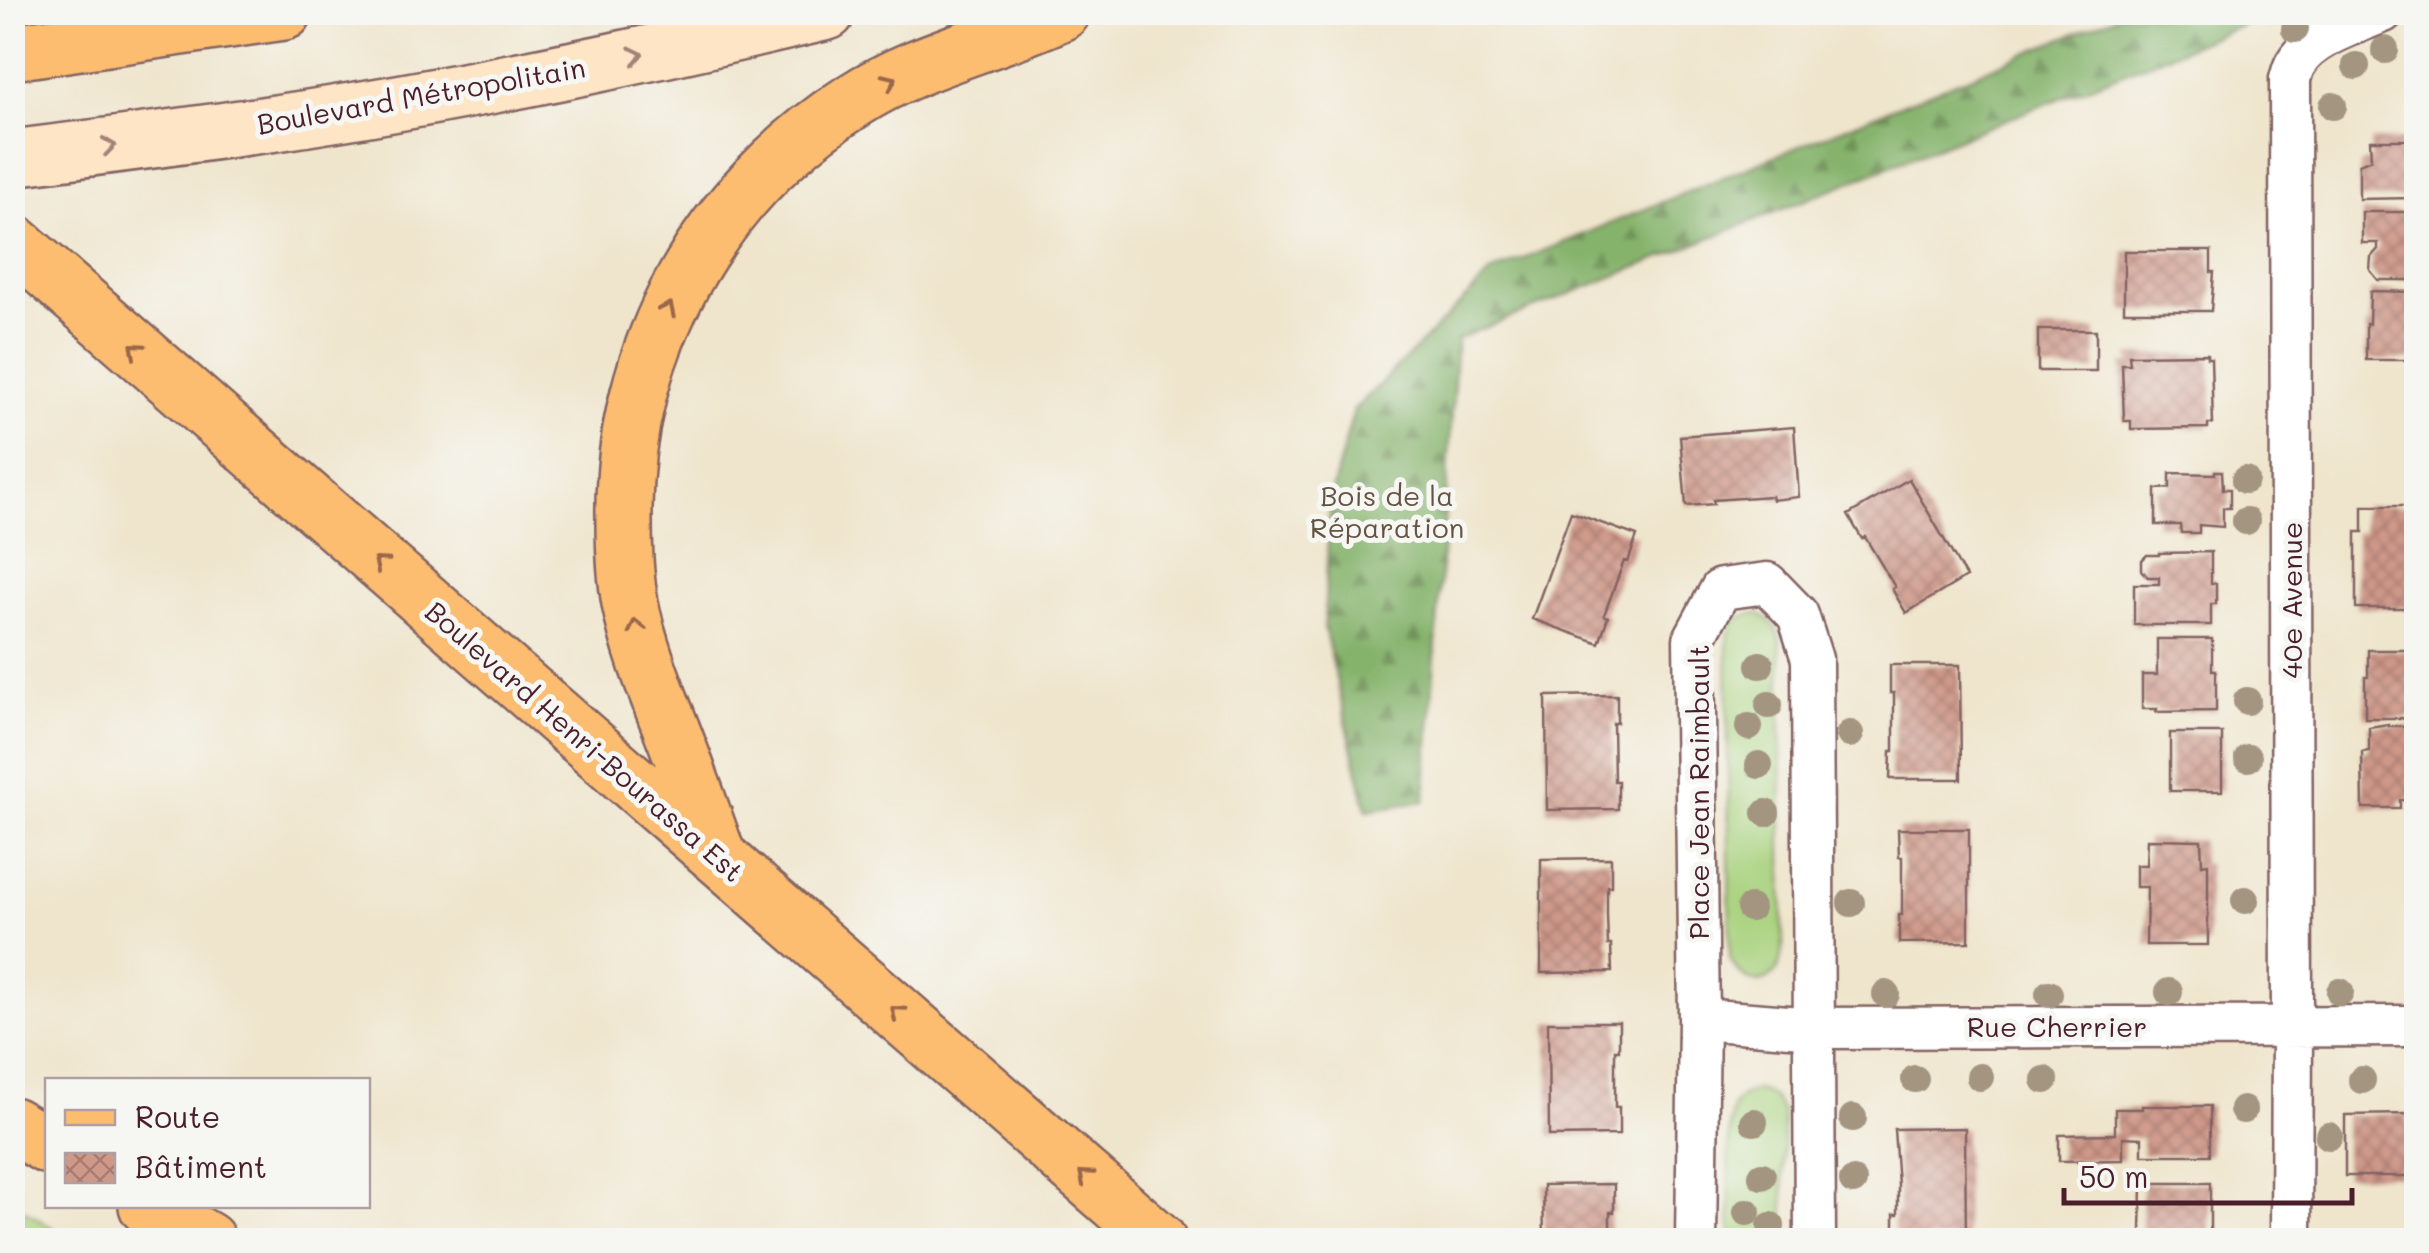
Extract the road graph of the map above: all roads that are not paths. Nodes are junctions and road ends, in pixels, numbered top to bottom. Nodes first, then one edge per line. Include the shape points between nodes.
1 (284, 12) edge
2 (827, 12) edge
3 (1062, 12) edge
4 (2383, 12) edge
5 (12, 52) edge
6 (12, 158) edge
7 (19, 247) edge
8 (718, 856) junction
9 (1699, 1019) junction
10 (2292, 1024) junction
11 (2416, 1026) edge
12 (1815, 1028) junction
13 (12, 1126) edge
14 (45, 1144) edge
15 (151, 1208) edge
16 (207, 1240) edge
17 (1158, 1240) edge
18 (1696, 1240) edge
19 (1815, 1240) edge
20 (2291, 1240) edge

1 - 5 main road
6 -> 2 main road, Boulevard Métropolitain via 384,104
8 -> 3 main road via 644,660 629,599 626,454 653,344 709,239 788,148 894,78
4 - 10 street, 40e Avenue via 2314,44 2296,61 2290,79
8 -> 7 main road, Boulevard Henri-Bourassa Est
17 -> 8 main road, Boulevard Henri-Bourassa Est
9 - 12 street, Rue Cherrier
9 - 12 street, Place Jean Raimbault via 1694,639 1722,589 1767,582 1798,615 1812,659
9 - 18 street, Place Jean Raimbault
10 - 11 street, Rue Cherrier
10 - 12 street, Rue Cherrier
10 - 20 street, 40e Avenue
12 - 19 street, Place Jean Raimbault
13 - 14 main road
15 - 16 main road

